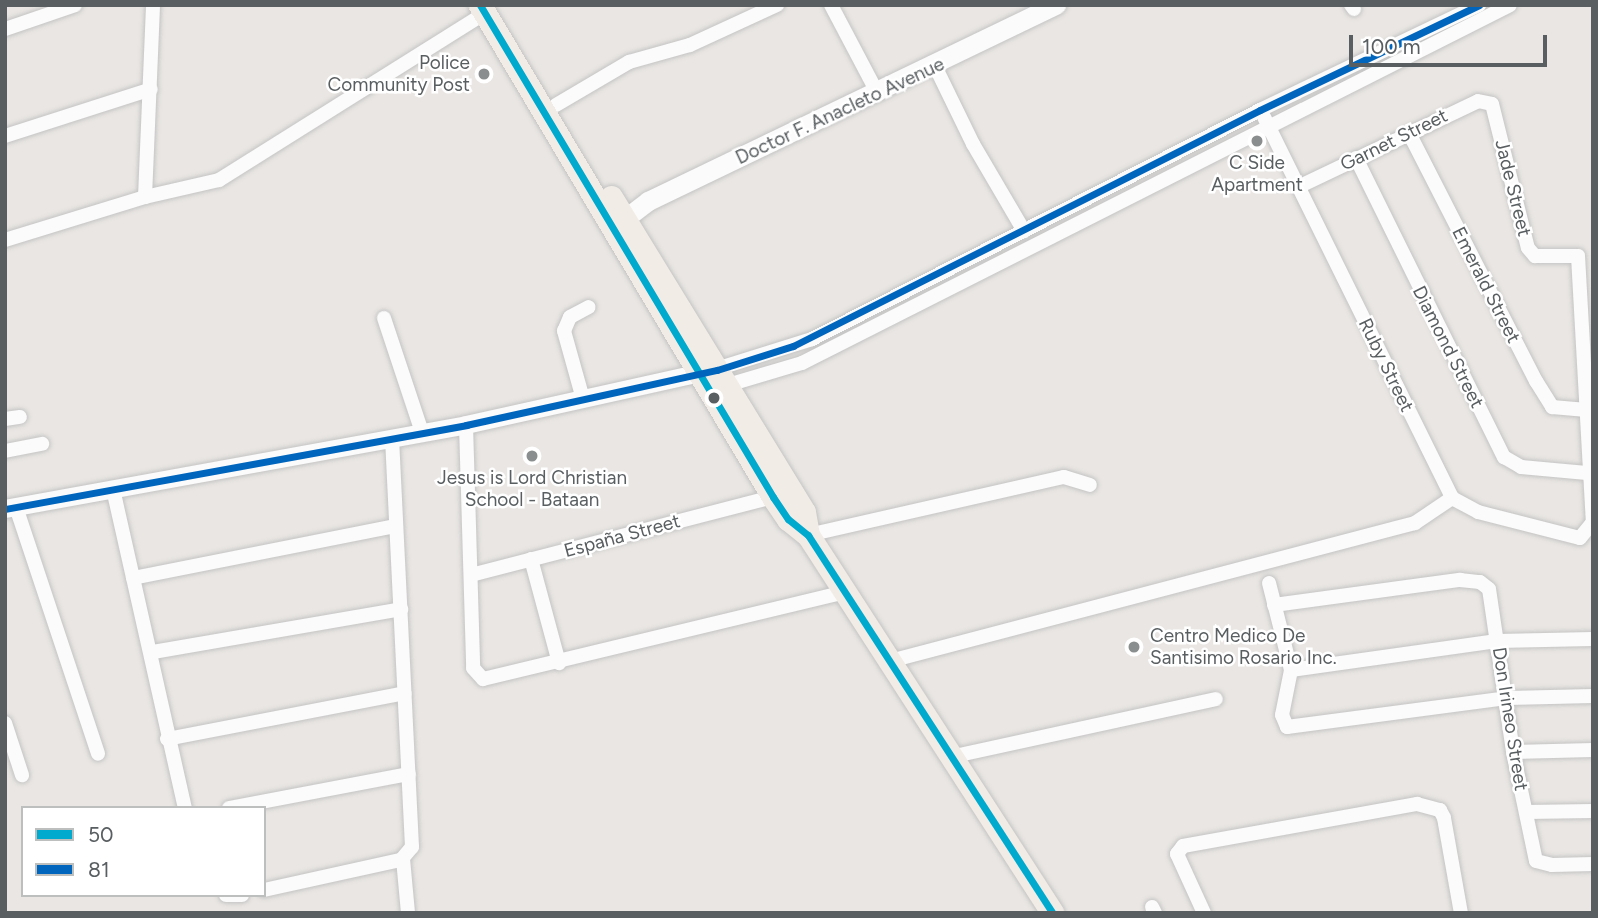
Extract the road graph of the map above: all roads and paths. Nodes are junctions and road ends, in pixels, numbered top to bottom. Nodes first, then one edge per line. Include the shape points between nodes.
1 (75, 5) edge
2 (153, 5) edge
3 (777, 5) edge
4 (831, 5) edge
5 (1056, 5) edge
6 (1479, 5) edge
7 (1510, 5) edge
8 (487, 8) edge
9 (5, 29) edge
10 (935, 66) junction
11 (151, 89) junction
12 (878, 94) junction
13 (1492, 104) joint
14 (556, 106) junction
15 (1260, 110) junction
16 (1268, 124) junction
17 (1409, 133) junction
18 (5, 136) edge
19 (1356, 158) junction
20 (1122, 180) junction
21 (1298, 187) junction
22 (1130, 196) junction
23 (145, 197) junction
24 (618, 224) junction
25 (1024, 231) junction
26 (5, 240) edge
27 (589, 307) dead end
28 (384, 318) dead end
29 (793, 346) junction
30 (802, 363) junction
31 (711, 380) junction
32 (583, 399) junction
33 (1584, 410) junction
34 (466, 425) junction
35 (422, 432) junction
36 (392, 438) junction
37 (42, 444) dead end
38 (5, 451) edge
39 (1587, 472) junction
40 (1090, 485) dead end
41 (113, 489) junction
42 (773, 496) junction
43 (1452, 498) junction
44 (10, 508) edge
45 (1593, 522) edge
46 (397, 526) junction
47 (808, 535) junction
48 (531, 559) junction
49 (471, 575) junction
50 (133, 578) junction
51 (1269, 583) dead end
52 (845, 592) junction
53 (1274, 605) junction
54 (401, 610) junction
55 (1593, 639) edge
56 (1497, 641) junction
57 (153, 652) junction
58 (890, 661) junction
59 (559, 663) junction
60 (1292, 670) junction
61 (405, 693) junction
62 (1593, 696) edge
63 (1508, 698) junction
64 (1216, 699) dead end
65 (5, 723) edge
66 (167, 739) junction
67 (1593, 750) edge
68 (1513, 752) junction
69 (98, 754) dead end
70 (950, 757) junction
71 (409, 774) junction
72 (22, 775) dead end
73 (184, 806) edge
74 (240, 806) edge
75 (1593, 811) edge
76 (1526, 812) junction
77 (403, 859) junction
78 (1593, 864) edge
79 (266, 890) edge
80 (408, 913) edge
81 (1053, 913) edge
82 (1204, 913) edge
83 (1461, 913) edge

1 - 9 street
2 - 11 street
3 - 14 street via 690,45 629,62
4 - 12 street
5 - 10 main road, Doctor F. Anacleto Avenue
6 - 15 street
7 - 16 street
8 - 14 main road
8 - 23 street via 219,180
8 - 24 main road
10 - 12 main road, Doctor F. Anacleto Avenue
10 - 25 street via 973,144
11 - 18 street
11 - 23 street
12 - 24 main road, Doctor F. Anacleto Avenue via 648,201
13 - 17 street, Garnet Street via 1478,101
13 - 33 street, Jade Street via 1528,248 1535,256 1578,256
14 - 24 main road
15 - 16 street, Ruby Street
15 - 20 street
16 - 21 street, Ruby Street
16 - 22 street
17 - 19 street, Garnet Street
17 - 33 street, Emerald Street via 1536,382 1552,407
19 - 21 street, Garnet Street
19 - 39 street, Diamond Street via 1504,457 1521,467
20 - 22 street
20 - 25 street
21 - 43 street, Ruby Street
22 - 30 street
23 - 26 street
24 - 31 main road
25 - 29 street
27 - 32 street via 570,317 564,331
28 - 35 street
29 - 30 street
29 - 31 street
30 - 31 street
31 - 32 street
31 - 42 main road
31 - 47 main road via 804,512
32 - 34 street
33 - 39 street, Jade Street
34 - 35 street
34 - 49 street
35 - 36 street
36 - 41 street
36 - 46 street
37 - 38 street
39 - 45 street, Jade Street
40 - 47 street via 1064,477
41 - 44 street
41 - 50 street
42 - 47 main road via 788,519
42 - 48 street, España Street
43 - 45 street, Jade Street via 1478,512 1580,538
43 - 58 street via 1415,523
44 - 69 street
46 - 50 street
46 - 54 street
47 - 52 main road
48 - 49 street, España Street
48 - 59 street
49 - 59 street via 473,668 477,675 483,679
50 - 57 street
51 - 53 street
52 - 58 main road
52 - 59 street
53 - 56 street, Don Irineo Street via 1480,582 1489,589
53 - 60 street
54 - 57 street
54 - 61 street
55 - 56 street
56 - 60 street
56 - 63 street, Don Irineo Street
57 - 66 street
58 - 70 main road
60 - 63 street via 1282,715 1287,727
61 - 66 street
61 - 71 street
62 - 63 street
63 - 68 street, Don Irineo Street
64 - 70 street
65 - 72 street
66 - 73 street
67 - 68 street
68 - 76 street, Don Irineo Street
70 - 81 main road
71 - 74 street
71 - 77 street via 412,847
75 - 76 street
76 - 78 street, Don Irineo Street via 1536,861
77 - 79 street
77 - 80 street
82 - 83 street via 1177,854 1183,846 1417,804 1440,810 1444,818

